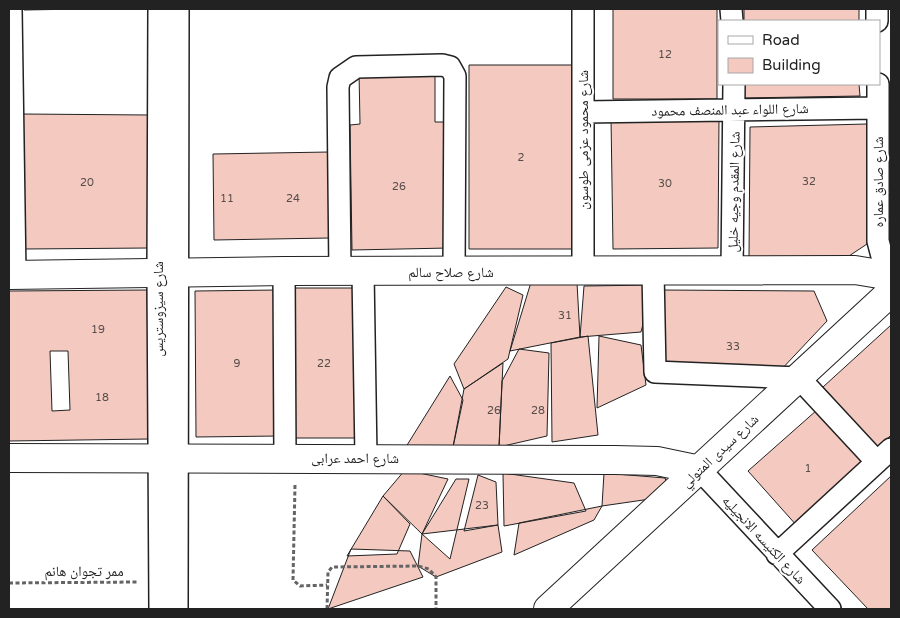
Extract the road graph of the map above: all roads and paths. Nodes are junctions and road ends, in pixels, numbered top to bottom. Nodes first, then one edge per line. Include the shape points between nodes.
1 (11, 9) edge
2 (159, 9) edge
3 (178, 9) edge
4 (583, 9) edge
5 (734, 85) edge
6 (878, 85) edge
7 (878, 108) junction
8 (735, 111) junction
9 (583, 112) junction
10 (284, 271) junction
11 (653, 271) junction
12 (732, 271) junction
13 (352, 272) junction
14 (454, 272) junction
15 (583, 272) junction
16 (168, 274) junction
17 (12, 275) edge
18 (890, 284) edge
19 (799, 378) junction
20 (884, 456) edge
21 (9, 458) edge
22 (290, 458) junction
23 (366, 458) junction
24 (168, 459) junction
25 (700, 470) junction
26 (777, 554) junction
27 (9, 582) edge
28 (160, 582) junction
29 (327, 586) junction
30 (160, 609) edge
31 (177, 609) edge
32 (327, 609) edge
33 (436, 609) edge
34 (549, 609) edge
35 (830, 609) edge

1 - 17 street
2 - 16 street, شارع سيزوستريس
3 - 16 street, شارع سيزوستريس
4 - 9 street, شارع محمود عزمى طوسون
5 - 8 street, شارع المقدم وجيه خليل
6 - 7 street, شارع صادق عماره
7 - 8 street, شارع اللواء عبد المنصف محمود
7 - 18 street, شارع صادق عماره via 878,240
8 - 9 street, شارع اللواء عبد المنصف محمود
8 - 12 street, شارع المقدم وجيه خليل
9 - 15 street, شارع محمود عزمى طوسون
10 - 13 main road, شارع صلاح سالم
10 - 16 main road, شارع صلاح سالم
10 - 22 street
11 - 12 main road, شارع صلاح سالم
11 - 15 main road, شارع صلاح سالم
11 - 19 street via 655,372
12 - 18 main road, شارع صلاح سالم via 855,270 879,274
13 - 14 main road, شارع صلاح سالم
13 - 14 street via 338,87 340,78 356,67 442,65 450,67 455,76
13 - 23 street
14 - 15 main road, شارع صلاح سالم
16 - 17 main road, شارع صلاح سالم
16 - 24 street, شارع سيزوستريس
18 - 19 main road, شارع سيدى المتولي
19 - 20 street
19 - 25 main road, شارع سيدى المتولي
20 - 26 street
21 - 24 main road, شارع احمد عرابى
22 - 23 main road, شارع احمد عرابى
22 - 24 main road, شارع احمد عرابى
22 - 29 path via 293,580 300,586
23 - 25 main road, شارع احمد عرابى via 657,461
24 - 28 street, شارع سيزوستريس
24 - 31 street, شارع سيزوستريس
25 - 26 street, شارع الكنيسه الانجيليه
25 - 34 main road, شارع سيدى المتولي
26 - 35 street, شارع الكنيسه الانجيليه
27 - 28 path, ممر تجوان هانم
28 - 30 street, شارع سيزوستريس
29 - 32 path
29 - 33 path via 328,572 335,566 424,566 436,577

